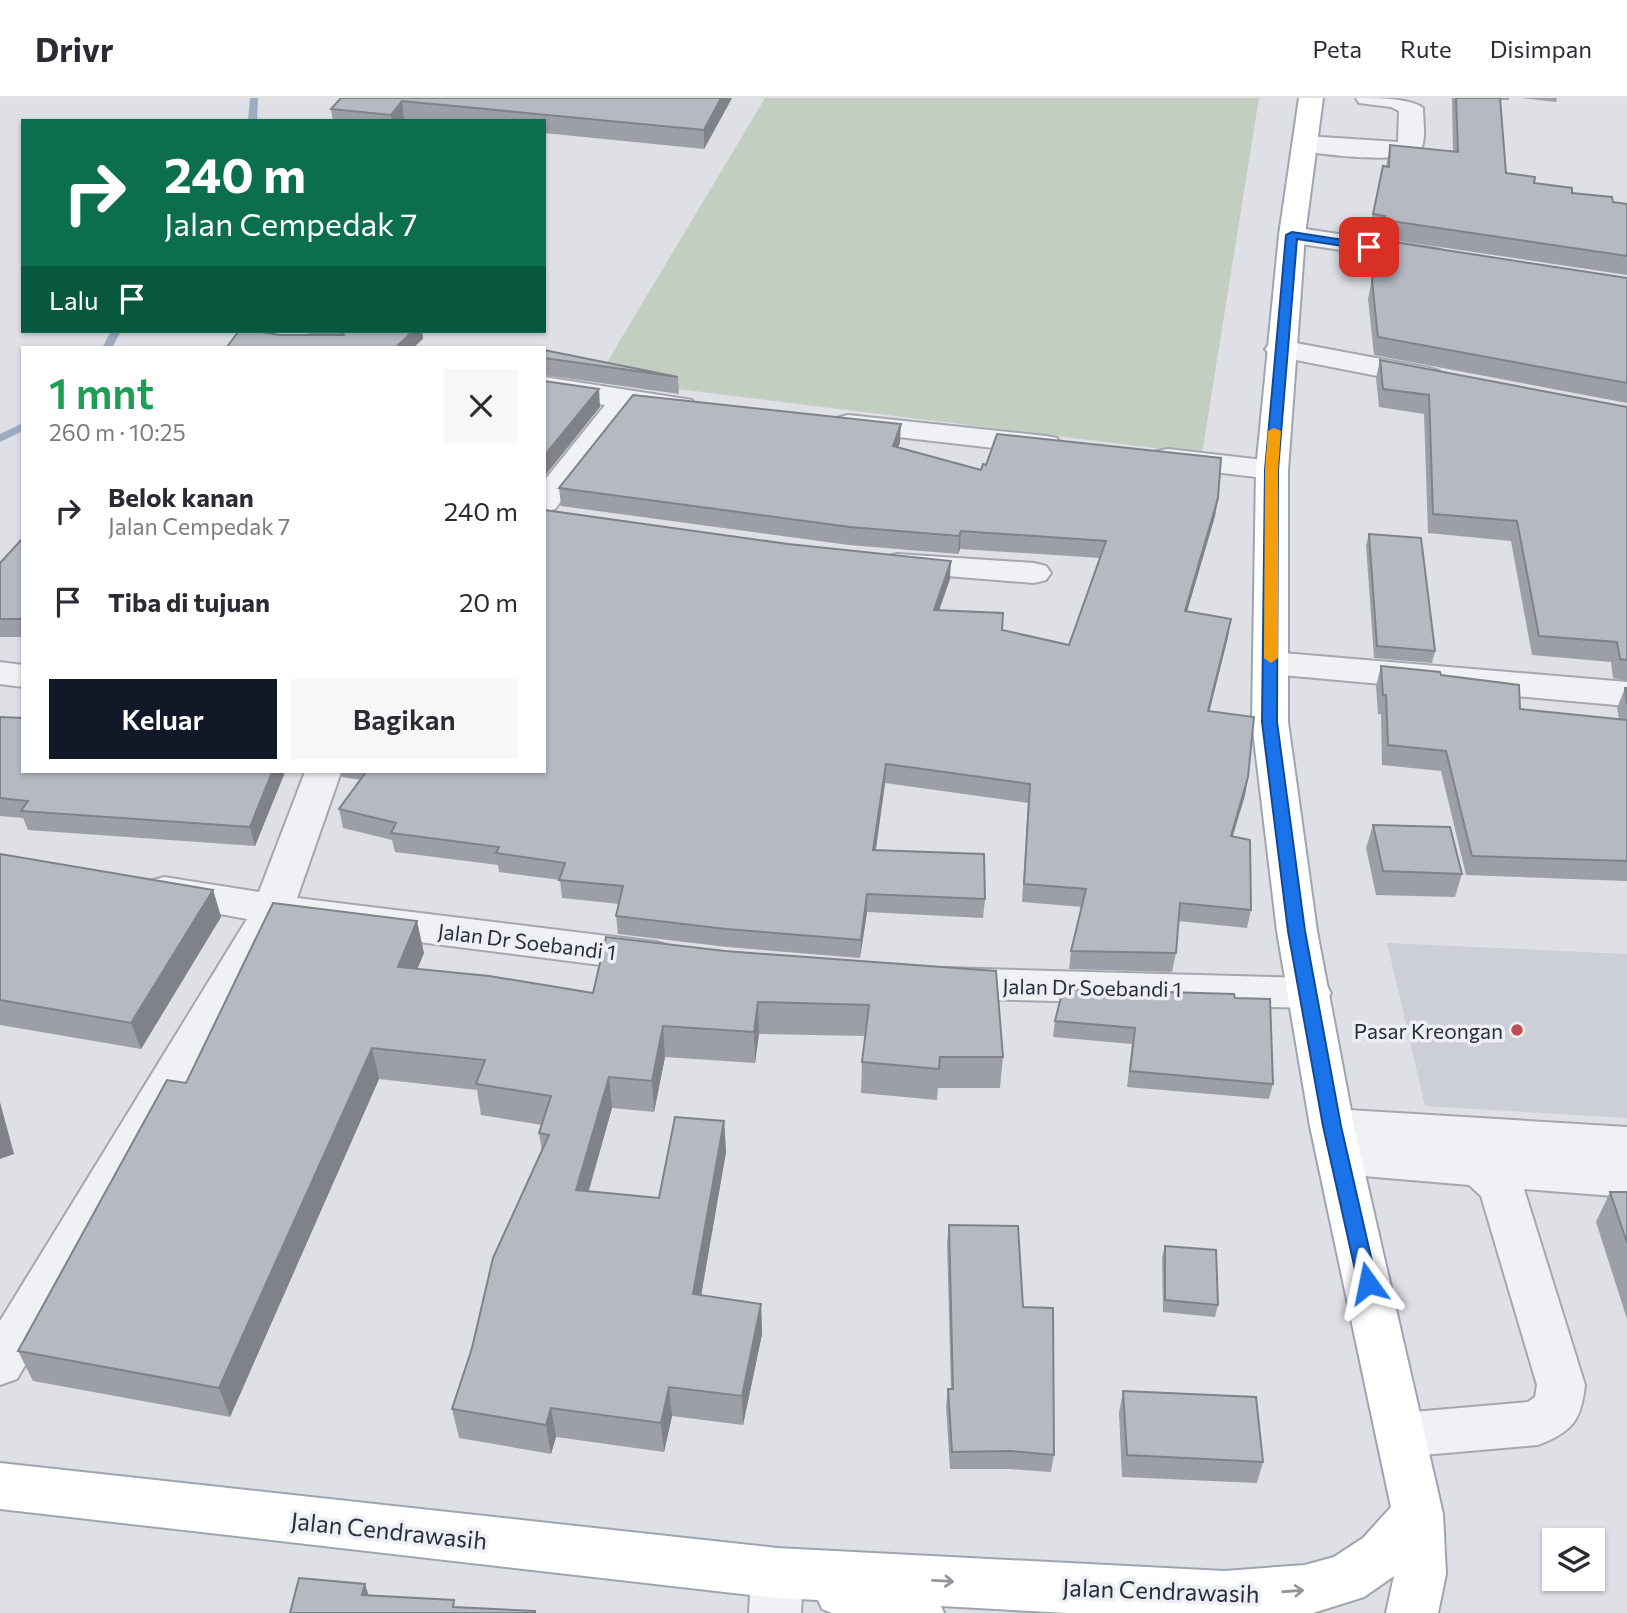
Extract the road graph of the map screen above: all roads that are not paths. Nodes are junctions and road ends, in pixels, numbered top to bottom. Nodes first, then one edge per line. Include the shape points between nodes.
1 (1311, 98) edge
2 (1368, 98) edge
3 (1306, 144) junction
4 (1292, 235) junction
5 (1453, 260) edge
6 (1280, 349) junction
7 (1454, 382) edge
8 (546, 386) edge
9 (625, 400) junction
10 (707, 409) edge
11 (816, 421) edge
12 (1076, 449) edge
13 (1145, 456) edge
14 (1272, 470) junction
15 (553, 513) edge
16 (866, 561) edge
17 (1034, 573) dead end
18 (1271, 663) junction
19 (0, 673) edge
20 (21, 676) edge
21 (1627, 694) edge
22 (323, 773) edge
23 (123, 884) edge
24 (273, 909) junction
25 (687, 960) edge
26 (908, 980) edge
27 (1310, 993) junction
28 (1336, 1141) junction
29 (1627, 1145) edge
30 (1472, 1167) junction
31 (1627, 1179) edge
32 (0, 1364) edge
33 (1401, 1435) junction
34 (0, 1486) edge
35 (1418, 1514) junction
36 (1381, 1555) junction
37 (776, 1593) edge
38 (1415, 1611) edge
39 (918, 1613) edge

1 - 3 main road
2 - 3 street via 1396,100 1410,108 1410,146 1397,150
3 - 4 main road
4 - 5 street
4 - 6 main road
6 - 7 street
6 - 14 main road
8 - 9 street
9 - 10 street
9 - 15 street
11 - 12 street
13 - 14 street
14 - 18 main road
16 - 17 street
18 - 21 street
18 - 27 main road via 1270,722 1297,931
19 - 20 street
22 - 24 street
23 - 24 street, Jalan Dr Soebandi 1
24 - 25 street, Jalan Dr Soebandi 1
24 - 32 street
26 - 27 street, Jalan Dr Soebandi 1
27 - 28 main road
28 - 29 street
28 - 30 street
28 - 33 main road
30 - 31 street
30 - 33 street via 1487,1173 1501,1187 1561,1385 1558,1408 1538,1423
33 - 35 main road
34 - 37 main road, Jalan Cendrawasih
35 - 36 main road, Jalan Cendrawasih
35 - 38 main road via 1420,1574
37 -> 36 main road, Jalan Cendrawasih via 1224,1596 1305,1590 1346,1579
36 - 38 main road
37 - 39 main road, Jalan Cendrawasih

